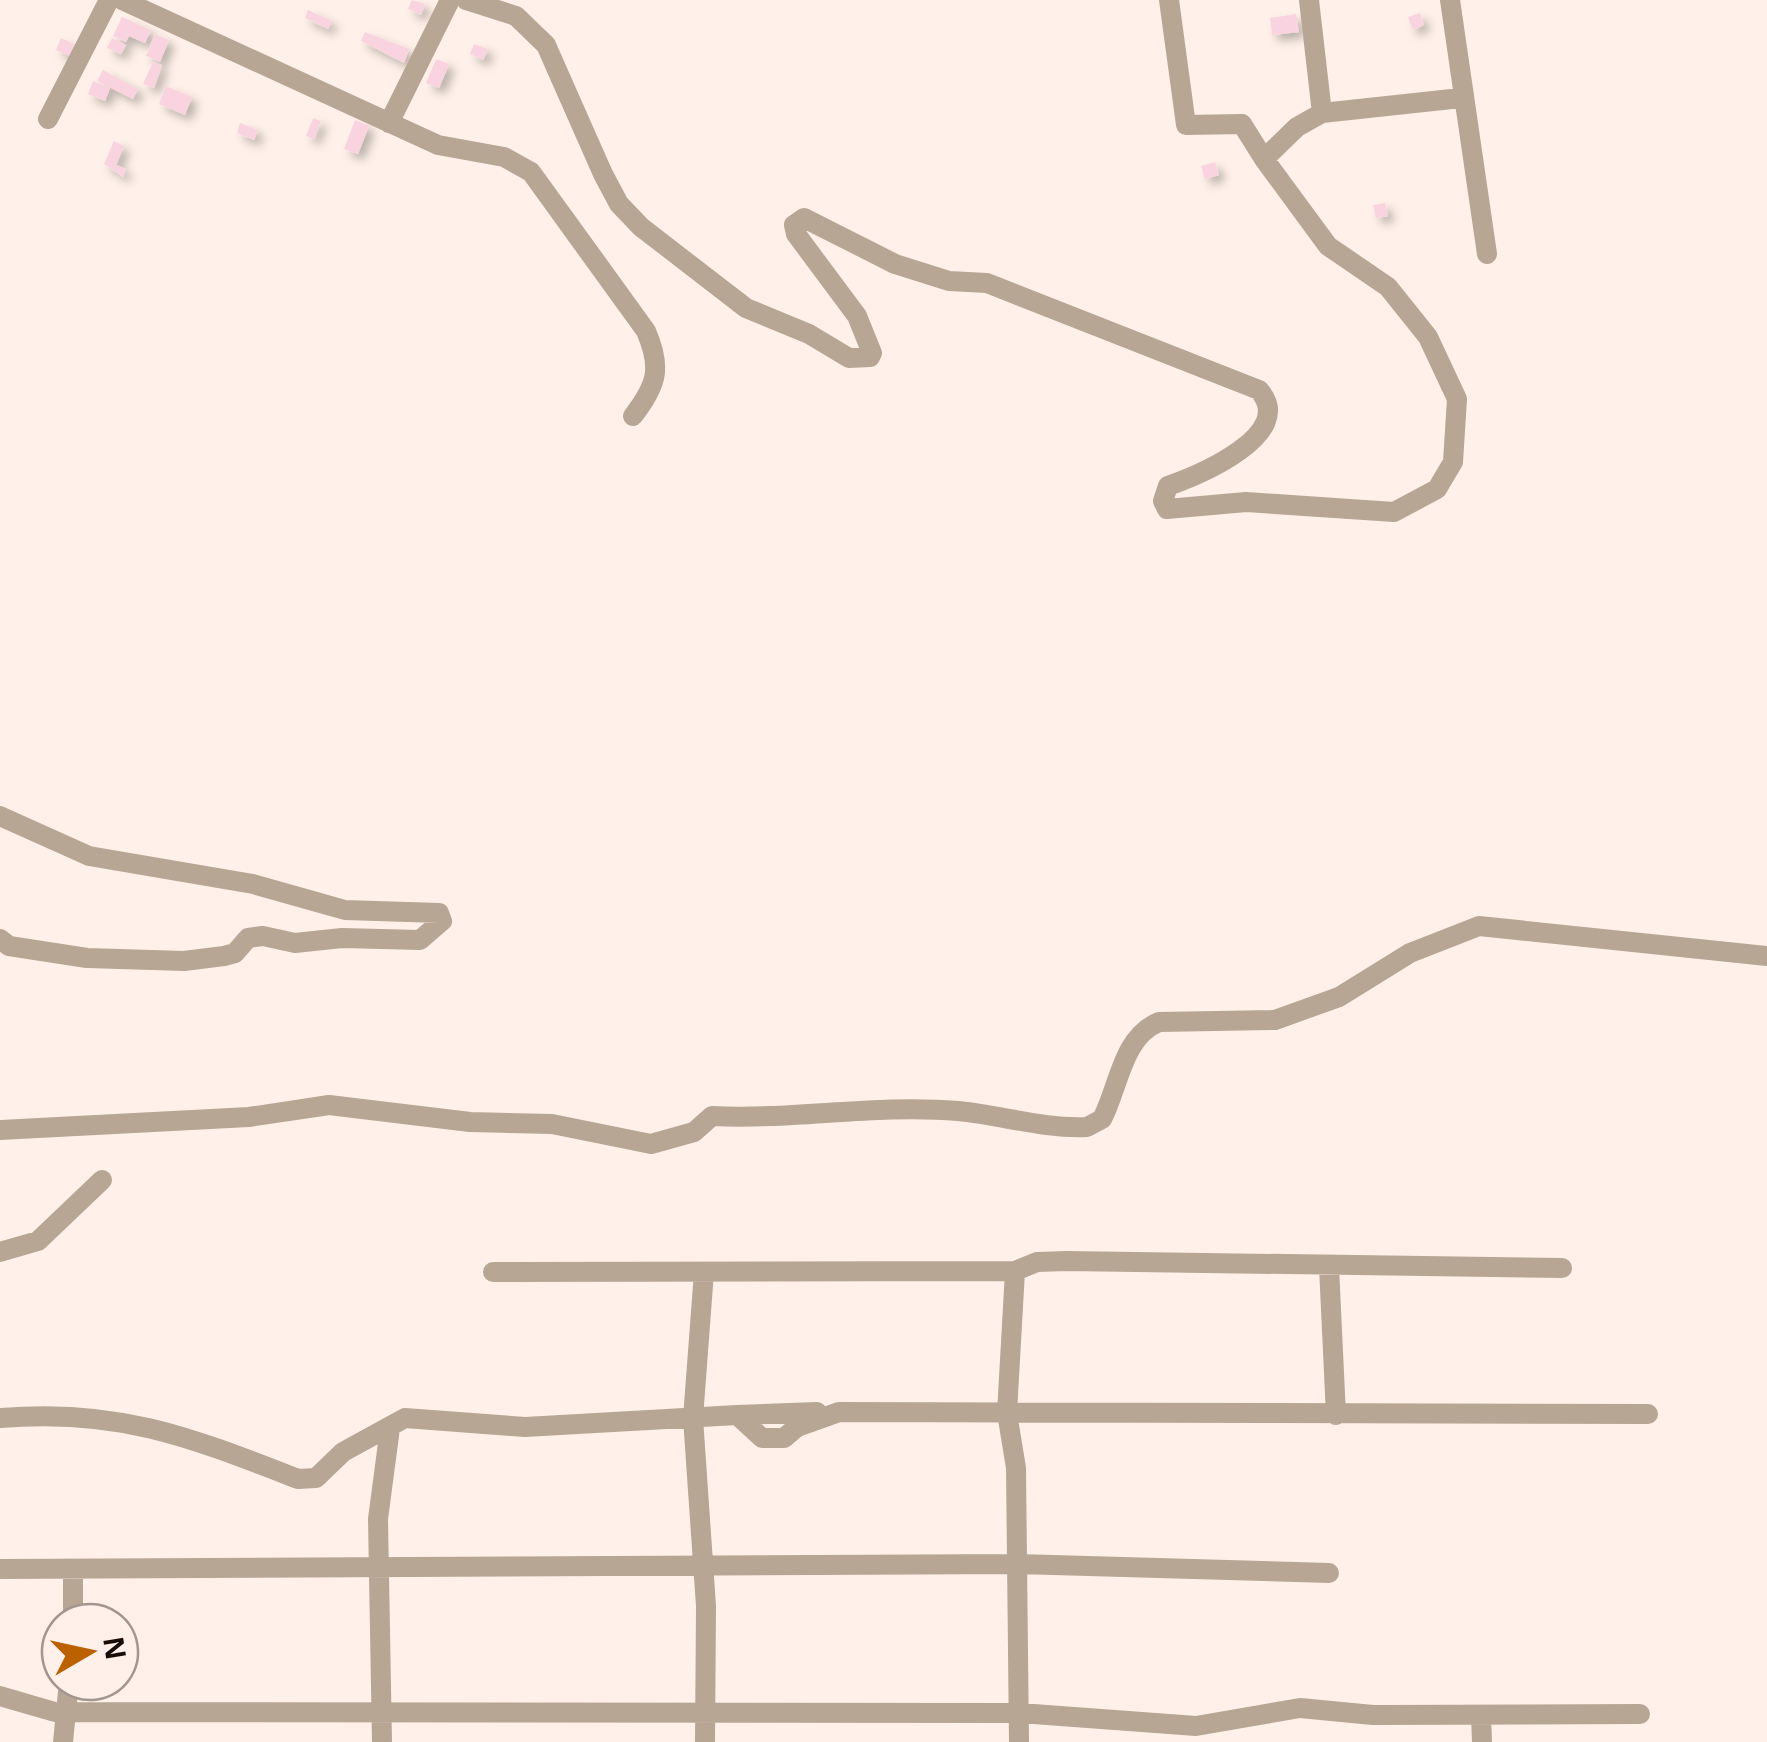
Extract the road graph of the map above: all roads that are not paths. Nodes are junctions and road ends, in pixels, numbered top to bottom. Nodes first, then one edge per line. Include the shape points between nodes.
1 (110, 0) edge
2 (122, 0) edge
3 (450, 0) edge
4 (466, 0) edge
5 (1170, 0) edge
6 (1310, 0) edge
7 (1450, 0) edge
8 (1461, 98) junction
9 (1322, 113) junction
10 (48, 119) dead end
11 (389, 123) junction
12 (1264, 159) junction
13 (1487, 254) dead end
14 (633, 416) dead end
15 (0, 816) edge
16 (0, 939) edge
17 (1767, 956) edge
18 (0, 1130) edge
19 (102, 1180) dead end
20 (0, 1252) edge
21 (1329, 1267) junction
22 (1562, 1268) dead end
23 (1015, 1271) junction
24 (493, 1272) dead end
25 (704, 1272) junction
26 (1007, 1413) junction
27 (1648, 1414) dead end
28 (1336, 1415) junction
29 (0, 1418) edge
30 (693, 1418) junction
31 (390, 1428) junction
32 (1018, 1564) junction
33 (703, 1567) junction
34 (0, 1569) edge
35 (73, 1570) junction
36 (378, 1571) junction
37 (1329, 1573) dead end
38 (73, 1602) edge
39 (0, 1696) edge
40 (67, 1702) edge
41 (66, 1712) junction
42 (705, 1712) junction
43 (1020, 1713) junction
44 (1640, 1714) dead end
45 (383, 1716) junction
46 (1481, 1716) junction
47 (64, 1742) edge
48 (382, 1742) edge
49 (705, 1742) edge
50 (1019, 1742) edge
51 (1482, 1742) edge

1 - 10 street
2 - 11 street
3 - 11 street
4 - 12 street via 532,28 557,66 619,204 746,308 849,358 870,357 857,316 796,234 794,226 804,218 894,264 949,281 987,283 1259,390 1269,408 1256,438 1168,486 1167,508 1246,502 1370,512 1411,506 1437,488 1453,462 1458,416 1451,379 1416,317 1374,274 1328,246
5 - 12 street via 1186,125 1242,124
6 - 9 street
7 - 8 street
8 - 9 street
8 - 13 street
9 - 12 street
11 - 14 street via 438,145 520,163 554,198 654,351 657,380
15 - 16 street via 89,856 254,884 345,910 439,913 442,921 420,940 295,943 263,936 248,938 224,956 184,961 70,956
17 - 18 street via 1479,926 1410,952 1339,997 1276,1020 1146,1027 1135,1038 1102,1120 1087,1127 959,1111 868,1109 712,1116 694,1132 651,1144 552,1124 329,1105 249,1117
19 - 20 street via 38,1240
21 - 22 street
21 - 23 street via 1067,1261
21 - 28 street
23 - 25 street
23 - 26 street
24 - 25 street
25 - 30 street
26 - 28 street
26 - 30 street via 839,1412 797,1426 784,1438 762,1438 737,1415
26 - 32 street
27 - 28 street
29 - 31 street via 56,1414 141,1424 298,1479 316,1478 344,1452
30 - 31 street via 525,1427 425,1416
30 - 33 street
31 - 36 street
32 - 33 street
32 - 37 street
32 - 43 street
33 - 36 street
33 - 42 street
34 - 35 street
35 - 36 street
35 - 38 street
36 - 45 street
39 - 41 street
40 - 41 street
41 - 45 street
41 - 47 street
42 - 43 street
42 - 45 street
42 - 49 street
43 - 46 street via 1196,1726 1300,1708
43 - 50 street
44 - 46 street
45 - 48 street
46 - 51 street

